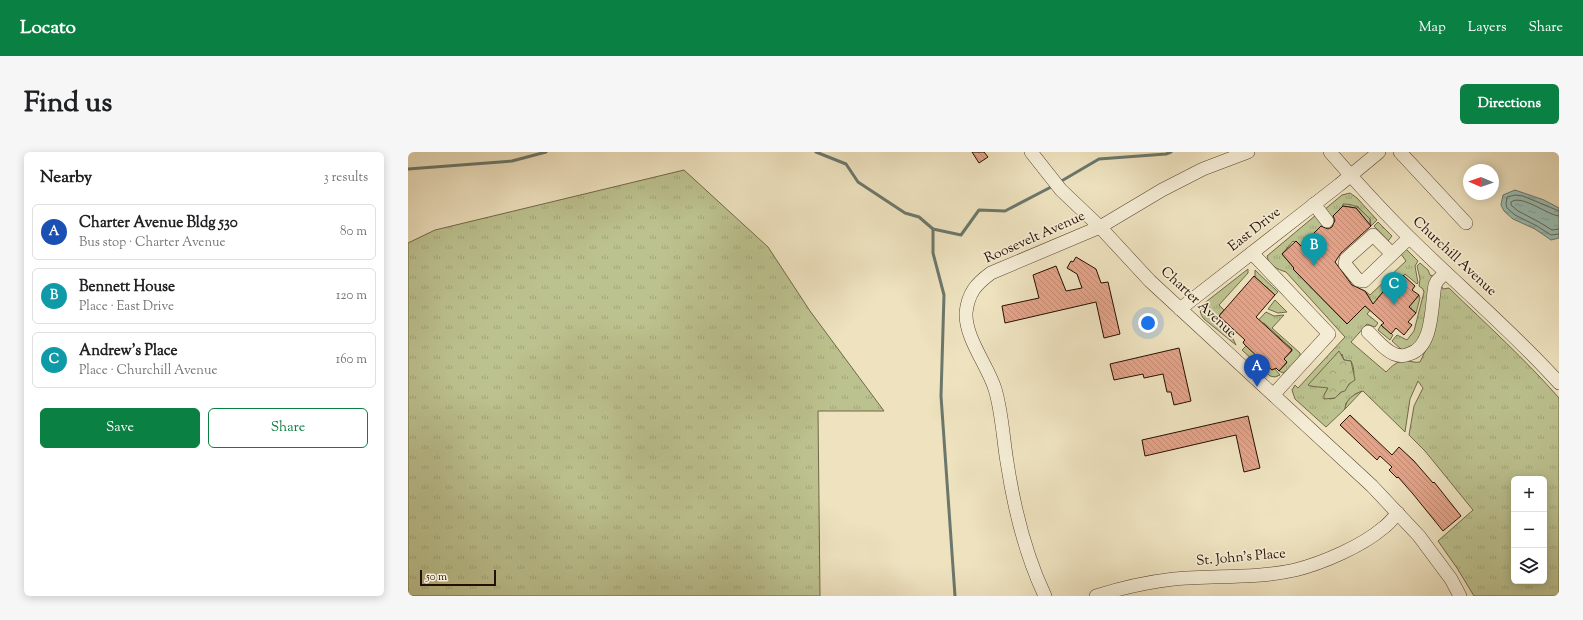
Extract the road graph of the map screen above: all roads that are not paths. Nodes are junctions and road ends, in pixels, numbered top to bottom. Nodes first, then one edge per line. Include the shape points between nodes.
1 (1031, 152) edge
2 (1248, 152) edge
3 (1330, 152) edge
4 (1379, 152) edge
5 (1400, 152) edge
6 (1350, 176) junction
7 (1314, 204) junction
8 (1327, 221) dead end
9 (1466, 222) dead end
10 (1100, 228) junction
11 (1409, 238) junction
12 (1252, 253) junction
13 (1392, 254) dead end
14 (1445, 273) junction
15 (1180, 309) junction
16 (1368, 332) dead end
17 (1559, 383) edge
18 (1274, 394) junction
19 (1398, 513) junction
20 (1045, 596) edge
21 (1096, 596) edge
22 (1460, 596) edge

1 - 10 street, Charter Avenue via 1061,190
2 - 10 street, Roosevelt Avenue via 1204,169 1162,190
3 - 6 street, Churchill Avenue
4 - 6 street, East Drive
5 - 9 street
6 - 7 street, East Drive
6 - 11 street, Churchill Avenue
7 - 8 street
7 - 12 street, East Drive
10 - 15 street, Charter Avenue
10 - 20 street, Roosevelt Avenue via 991,273 973,290 966,313 970,335 995,390 1015,507 1029,560
11 - 13 street
11 - 14 street, Churchill Avenue
12 - 15 street, East Drive
12 - 18 street via 1329,334
14 - 16 street via 1435,285 1430,325 1420,349 1409,354 1396,355
14 - 17 street, Churchill Avenue via 1517,339
15 - 18 street, Charter Avenue
18 - 19 street, Charter Avenue
19 - 21 street, St. John's Place via 1383,528 1354,547 1296,569 1266,574 1174,579
19 - 22 street, Charter Avenue via 1424,542

